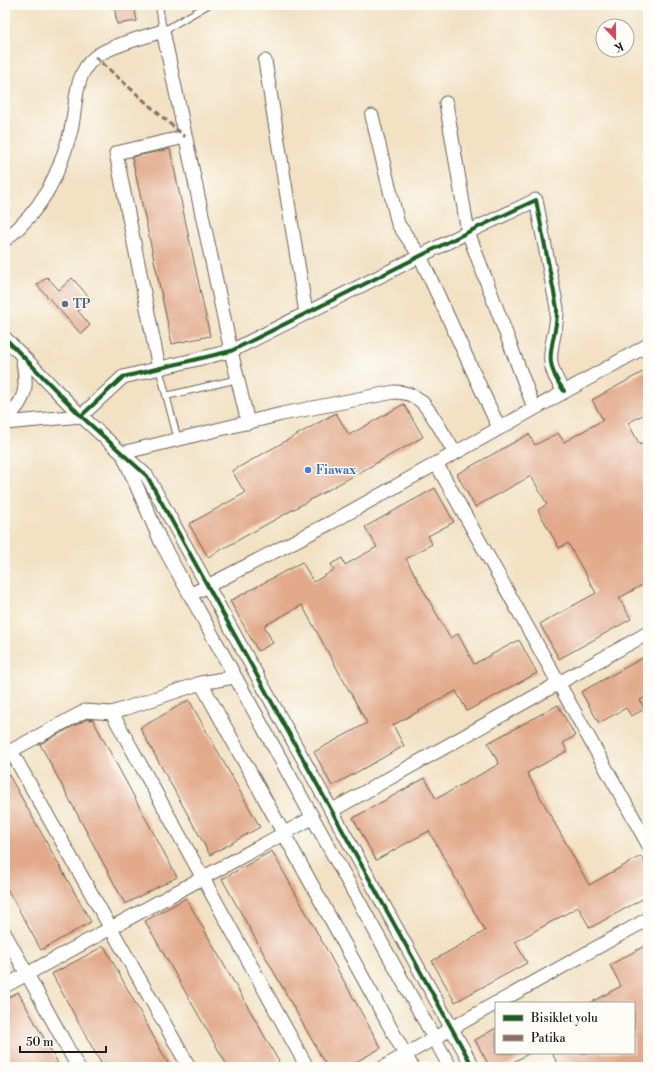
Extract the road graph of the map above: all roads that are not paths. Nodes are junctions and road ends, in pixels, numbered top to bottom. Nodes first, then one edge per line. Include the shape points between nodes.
1 (159, 5) edge
2 (208, 5) edge
3 (163, 31) junction
4 (265, 61) dead end
5 (446, 103) dead end
6 (372, 116) dead end
7 (185, 137) junction
8 (468, 232) junction
9 (5, 240) edge
10 (420, 256) junction
11 (306, 313) junction
12 (5, 338) edge
13 (648, 345) edge
14 (231, 350) junction
15 (22, 355) junction
16 (159, 368) junction
17 (238, 379) junction
18 (564, 391) junction
19 (166, 396) junction
20 (534, 408) junction
21 (81, 416) junction
22 (5, 422) edge
23 (248, 423) junction
24 (499, 428) junction
25 (178, 440) junction
26 (122, 453) junction
27 (455, 453) junction
28 (436, 463) junction
29 (208, 586) junction
30 (190, 595) junction
31 (648, 633) edge
32 (234, 676) junction
33 (201, 683) junction
34 (559, 683) junction
35 (112, 714) junction
36 (8, 752) edge
37 (331, 811) junction
38 (312, 818) junction
39 (284, 833) junction
40 (648, 844) edge
41 (203, 877) junction
42 (648, 919) edge
43 (111, 928) junction
44 (5, 934) edge
45 (27, 974) junction
46 (5, 986) edge
47 (498, 1002) edge
48 (495, 1004) edge
49 (451, 1028) junction
50 (435, 1039) junction
51 (406, 1055) junction
52 (78, 1067) edge
53 (189, 1067) edge
54 (307, 1067) edge
55 (384, 1067) edge
56 (412, 1067) edge
57 (450, 1067) edge
58 (473, 1067) edge

1 - 3 lane
2 - 3 lane
3 - 7 street
3 - 9 street via 107,50 95,57 84,69 78,87 71,130 52,183 28,219
4 - 11 street
5 - 8 street
6 - 10 street via 398,224
7 - 14 street
7 - 16 street via 116,153
8 - 10 street
8 - 18 street via 536,200 557,308 550,349 551,365
8 - 20 street
10 - 11 street
10 - 24 street
11 - 14 street
12 - 15 street
13 - 18 street
14 - 16 street
14 - 17 street
15 - 21 street
15 - 22 street via 26,379 25,392 16,410
16 - 19 lane
16 - 21 street via 123,377
17 - 19 lane
17 - 23 street
18 - 20 street
19 - 25 lane
20 - 24 street
21 - 22 street
21 - 26 street
23 - 25 street
23 - 27 street via 282,414 401,392 414,395 427,406
24 - 27 street
25 - 26 street
26 - 29 street via 147,476
26 - 30 street via 161,542
27 - 28 street
28 - 29 street via 332,522
28 - 34 street
29 - 30 street
29 - 37 street
30 - 32 street
31 - 34 street
32 - 33 street
32 - 38 street
33 - 35 street
33 - 39 street
34 - 37 street
34 - 40 street
35 - 36 street via 85,711
35 - 41 street
36 - 43 street
37 - 49 street
38 - 39 street
38 - 50 street
39 - 41 street
39 - 51 street
41 - 43 street
41 - 54 street
42 - 47 street
43 - 45 street
43 - 53 street
44 - 45 street
45 - 46 street
45 - 52 street
48 - 49 street
49 - 50 street
49 - 58 street
50 - 51 street
50 - 57 street
51 - 55 street
51 - 56 street

